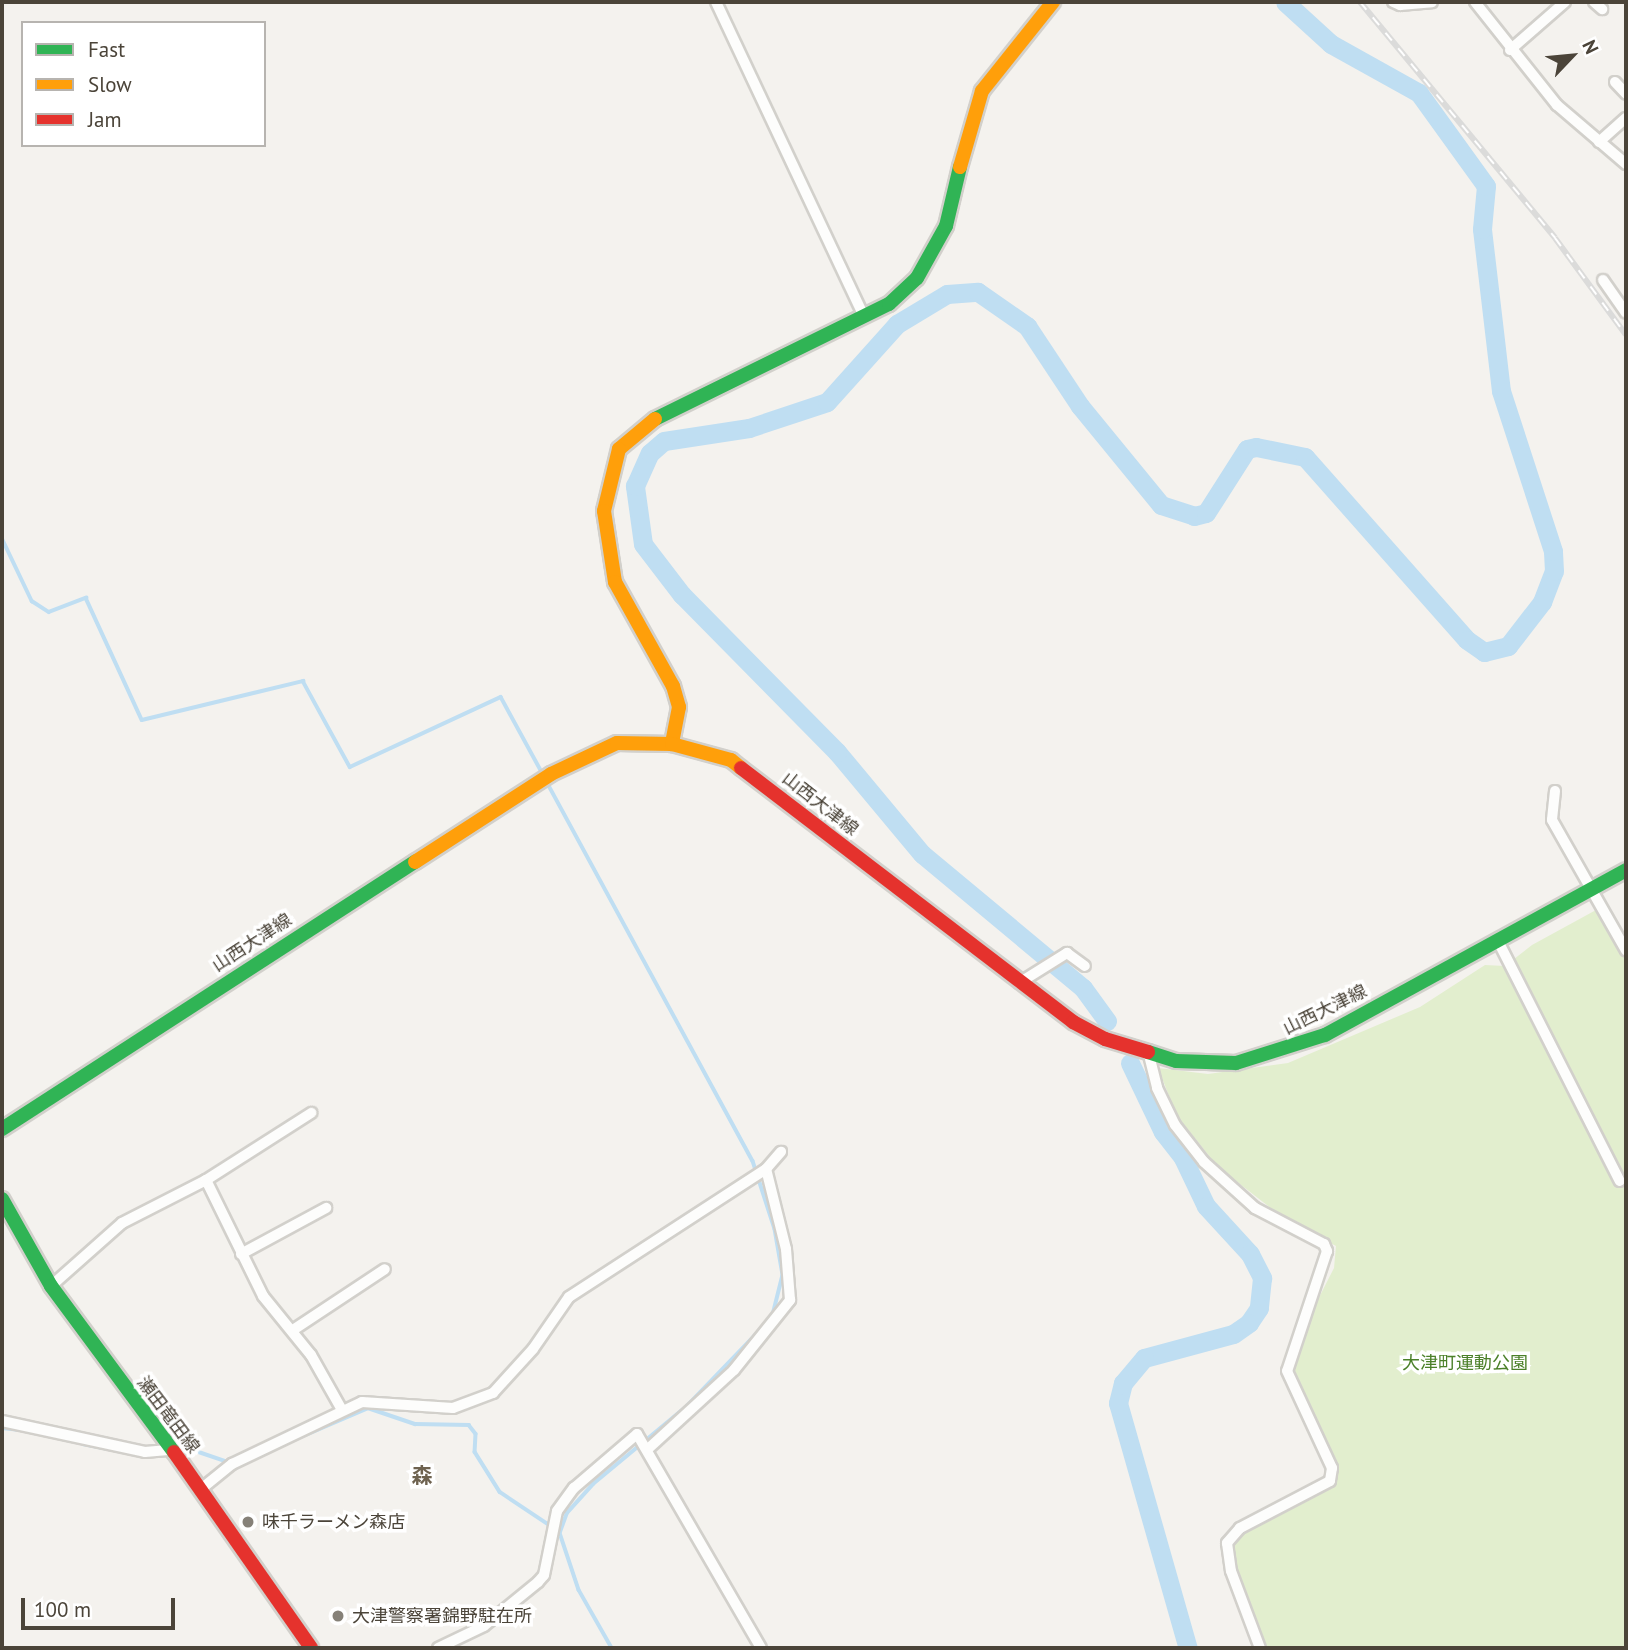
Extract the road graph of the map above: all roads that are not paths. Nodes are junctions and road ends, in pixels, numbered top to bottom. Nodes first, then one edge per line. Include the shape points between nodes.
1 (716, 2) edge
2 (1053, 2) edge
3 (1394, 2) edge
4 (1432, 2) edge
5 (1475, 2) edge
6 (1565, 2) edge
7 (1510, 50) junction
8 (1615, 82) dead end
9 (1626, 94) edge
10 (1626, 118) edge
11 (1600, 142) junction
12 (1626, 164) edge
13 (1603, 281) dead end
14 (1626, 313) edge
15 (864, 317) junction
16 (672, 744) junction
17 (1555, 791) dead end
18 (1626, 870) edge
19 (1592, 889) junction
20 (1498, 941) junction
21 (1626, 950) edge
22 (1085, 966) dead end
23 (1019, 983) junction
24 (1149, 1055) junction
25 (311, 1113) dead end
26 (2, 1129) edge
27 (781, 1153) dead end
28 (766, 1169) junction
29 (206, 1180) junction
30 (1620, 1181) dead end
31 (2, 1199) edge
32 (326, 1208) dead end
33 (241, 1254) junction
34 (385, 1269) dead end
35 (51, 1286) junction
36 (293, 1330) junction
37 (342, 1410) junction
38 (2, 1421) edge
39 (649, 1448) junction
40 (168, 1450) junction
41 (201, 1489) junction
42 (310, 1648) edge
43 (438, 1648) edge
44 (761, 1648) edge
45 (1260, 1648) edge

1 - 15 street
2 - 15 main road via 982,91 971,118 946,226 932,258 889,304
3 - 4 street
5 - 7 street
6 - 7 street
7 - 11 street via 1557,105
8 - 9 street
10 - 11 street
11 - 12 street
13 - 14 street
15 - 16 main road via 651,421 619,449 604,511 615,582 673,686 679,707
16 - 23 main road, 山西大津線 via 731,760
16 - 26 main road, 山西大津線 via 617,743 551,774
17 - 19 street via 1552,820
18 - 19 main road, 山西大津線
19 - 20 main road, 山西大津線
19 - 21 street
20 - 24 main road, 山西大津線 via 1325,1035 1273,1055 1236,1063
20 - 30 street
22 - 23 street via 1067,953
23 - 24 main road, 山西大津線 via 1073,1022
24 - 45 street via 1157,1088 1175,1125 1204,1161 1255,1208 1324,1244 1327,1251 1287,1371 1332,1468 1330,1481 1240,1528 1227,1543 1230,1571
25 - 29 street
27 - 28 street
28 - 37 street via 569,1297 533,1349 493,1394 453,1408 381,1402
28 - 39 street via 786,1249 790,1300 734,1370
29 - 33 street
29 - 35 street via 122,1223
31 - 35 main road, 瀬田竜田線
32 - 33 street
33 - 36 street via 263,1296
34 - 36 street
35 - 40 main road, 瀬田竜田線
36 - 37 street
37 - 41 street via 232,1464
38 - 40 street via 145,1452
39 - 43 street via 637,1434 574,1488 557,1511 544,1575 491,1622
39 - 44 street
40 - 41 main road, 瀬田竜田線
41 - 42 main road, 瀬田竜田線

